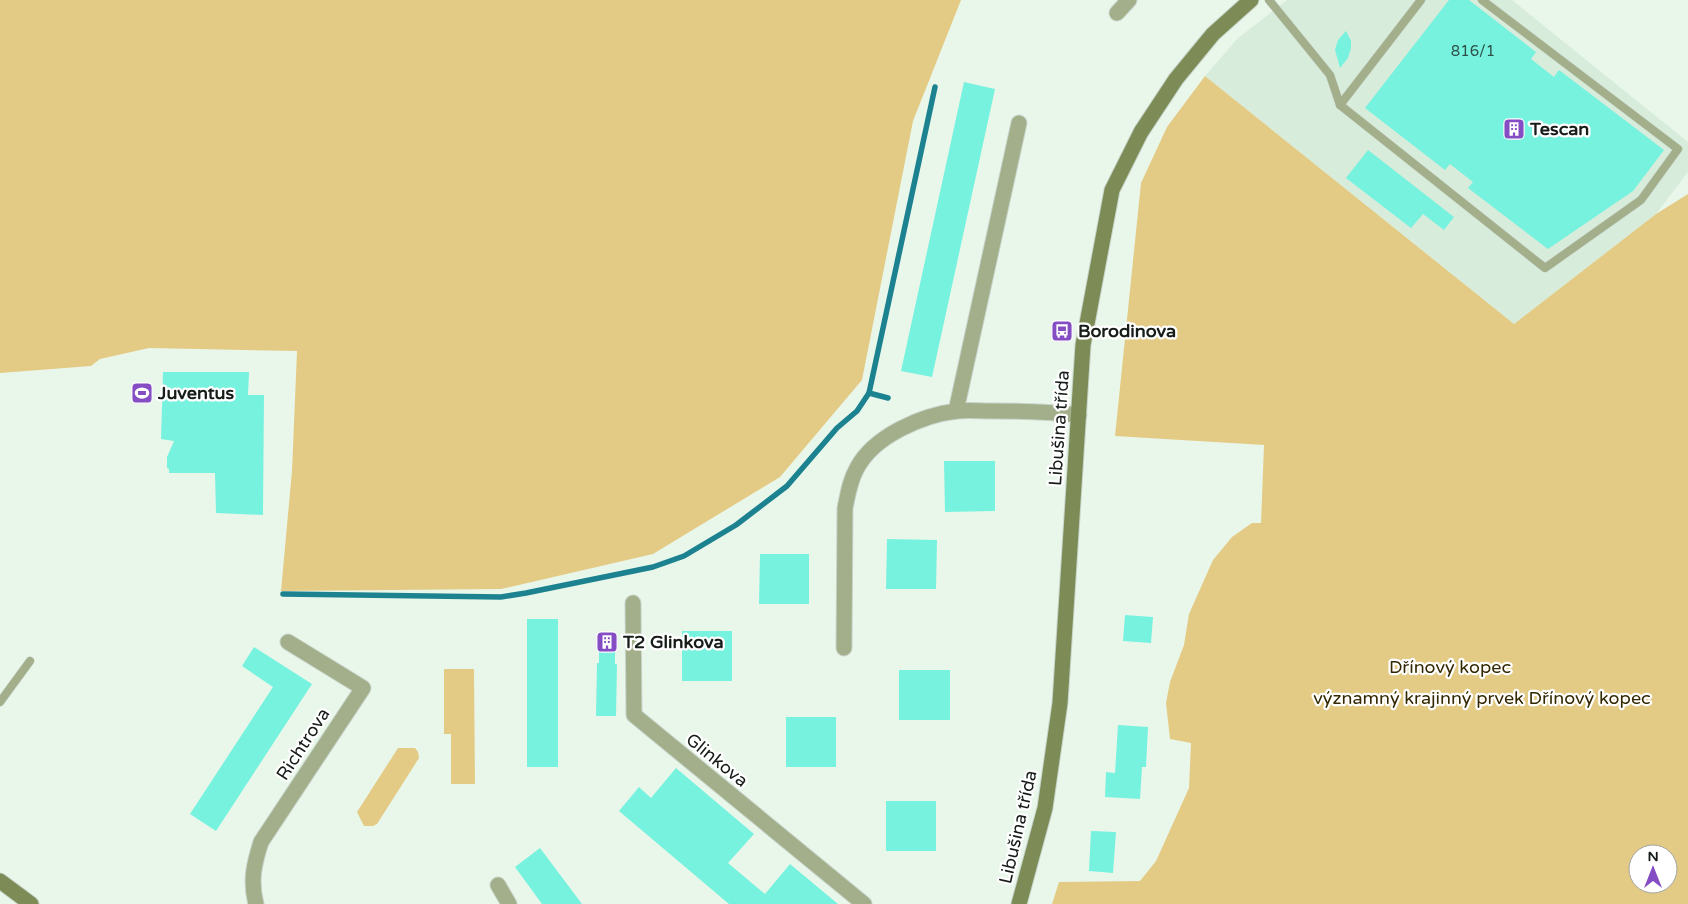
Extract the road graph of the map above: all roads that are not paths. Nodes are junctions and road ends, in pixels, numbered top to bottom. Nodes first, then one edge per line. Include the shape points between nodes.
1 (1129, 0) edge
2 (1251, 0) edge
3 (1269, 0) edge
4 (1421, 0) edge
5 (1482, 0) edge
6 (1117, 13) dead end
7 (1340, 106) junction
8 (1019, 123) dead end
9 (956, 411) junction
10 (1079, 415) junction
11 (633, 603) dead end
12 (288, 642) dead end
13 (844, 648) dead end
14 (30, 661) dead end
15 (0, 702) edge
16 (0, 881) edge
17 (498, 885) dead end
18 (31, 904) edge
19 (256, 904) edge
20 (509, 904) edge
21 (864, 904) edge
22 (1018, 904) edge

1 - 6 street
2 - 10 street, Libušina třída via 1213,34 1176,79 1141,132 1112,190 1085,332
3 - 7 lane via 1330,75
4 - 7 lane
5 - 7 lane via 1678,149 1641,200 1546,268
8 - 9 street
9 - 10 street via 1041,411
9 - 13 street via 925,418 898,430 874,445 857,467 845,508
10 - 22 street, Libušina třída via 1060,703 1045,808
11 - 21 street, Glinkova via 634,715
12 - 19 street, Richtrova via 363,688 261,842 253,867
14 - 15 lane
16 - 18 street
17 - 20 street

